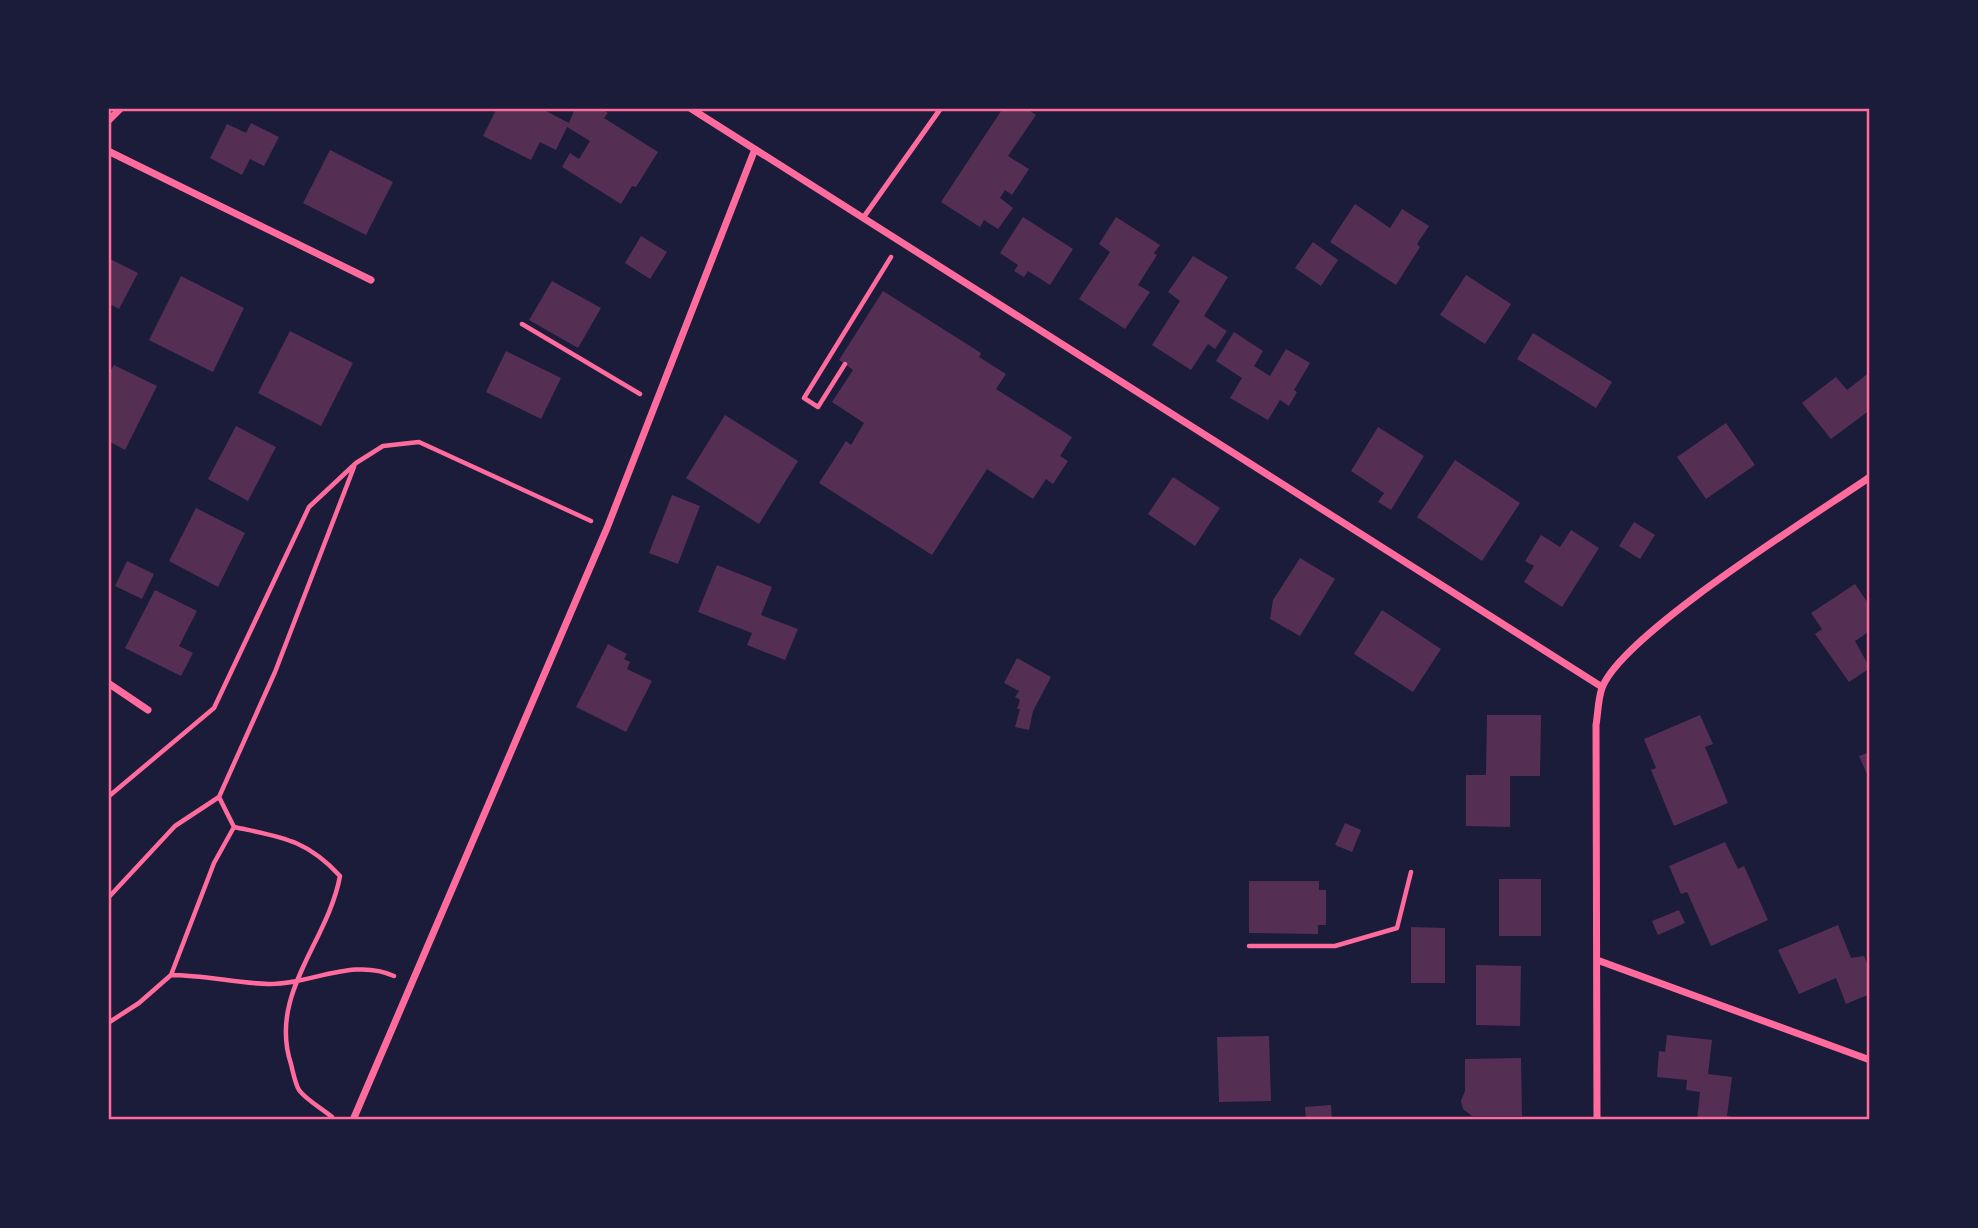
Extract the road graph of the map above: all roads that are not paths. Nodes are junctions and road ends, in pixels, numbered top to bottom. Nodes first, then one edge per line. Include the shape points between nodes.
1 (121, 108) edge
2 (690, 108) edge
3 (941, 108) edge
4 (108, 121) edge
5 (755, 149) junction
6 (108, 151) edge
7 (863, 218) junction
8 (371, 280) dead end
9 (1870, 477) edge
10 (108, 683) edge
11 (1602, 687) junction
12 (148, 710) dead end
13 (1597, 960) junction
14 (1870, 1060) edge
15 (353, 1119) edge
16 (1597, 1119) edge

1 - 4 street
2 - 5 street
3 - 7 lane
5 - 7 street
5 - 15 street via 607,528
6 - 8 street
7 - 11 street
9 - 11 street via 1663,624 1618,664
10 - 12 street
11 - 13 street via 1596,725
13 - 14 street
13 - 16 street

